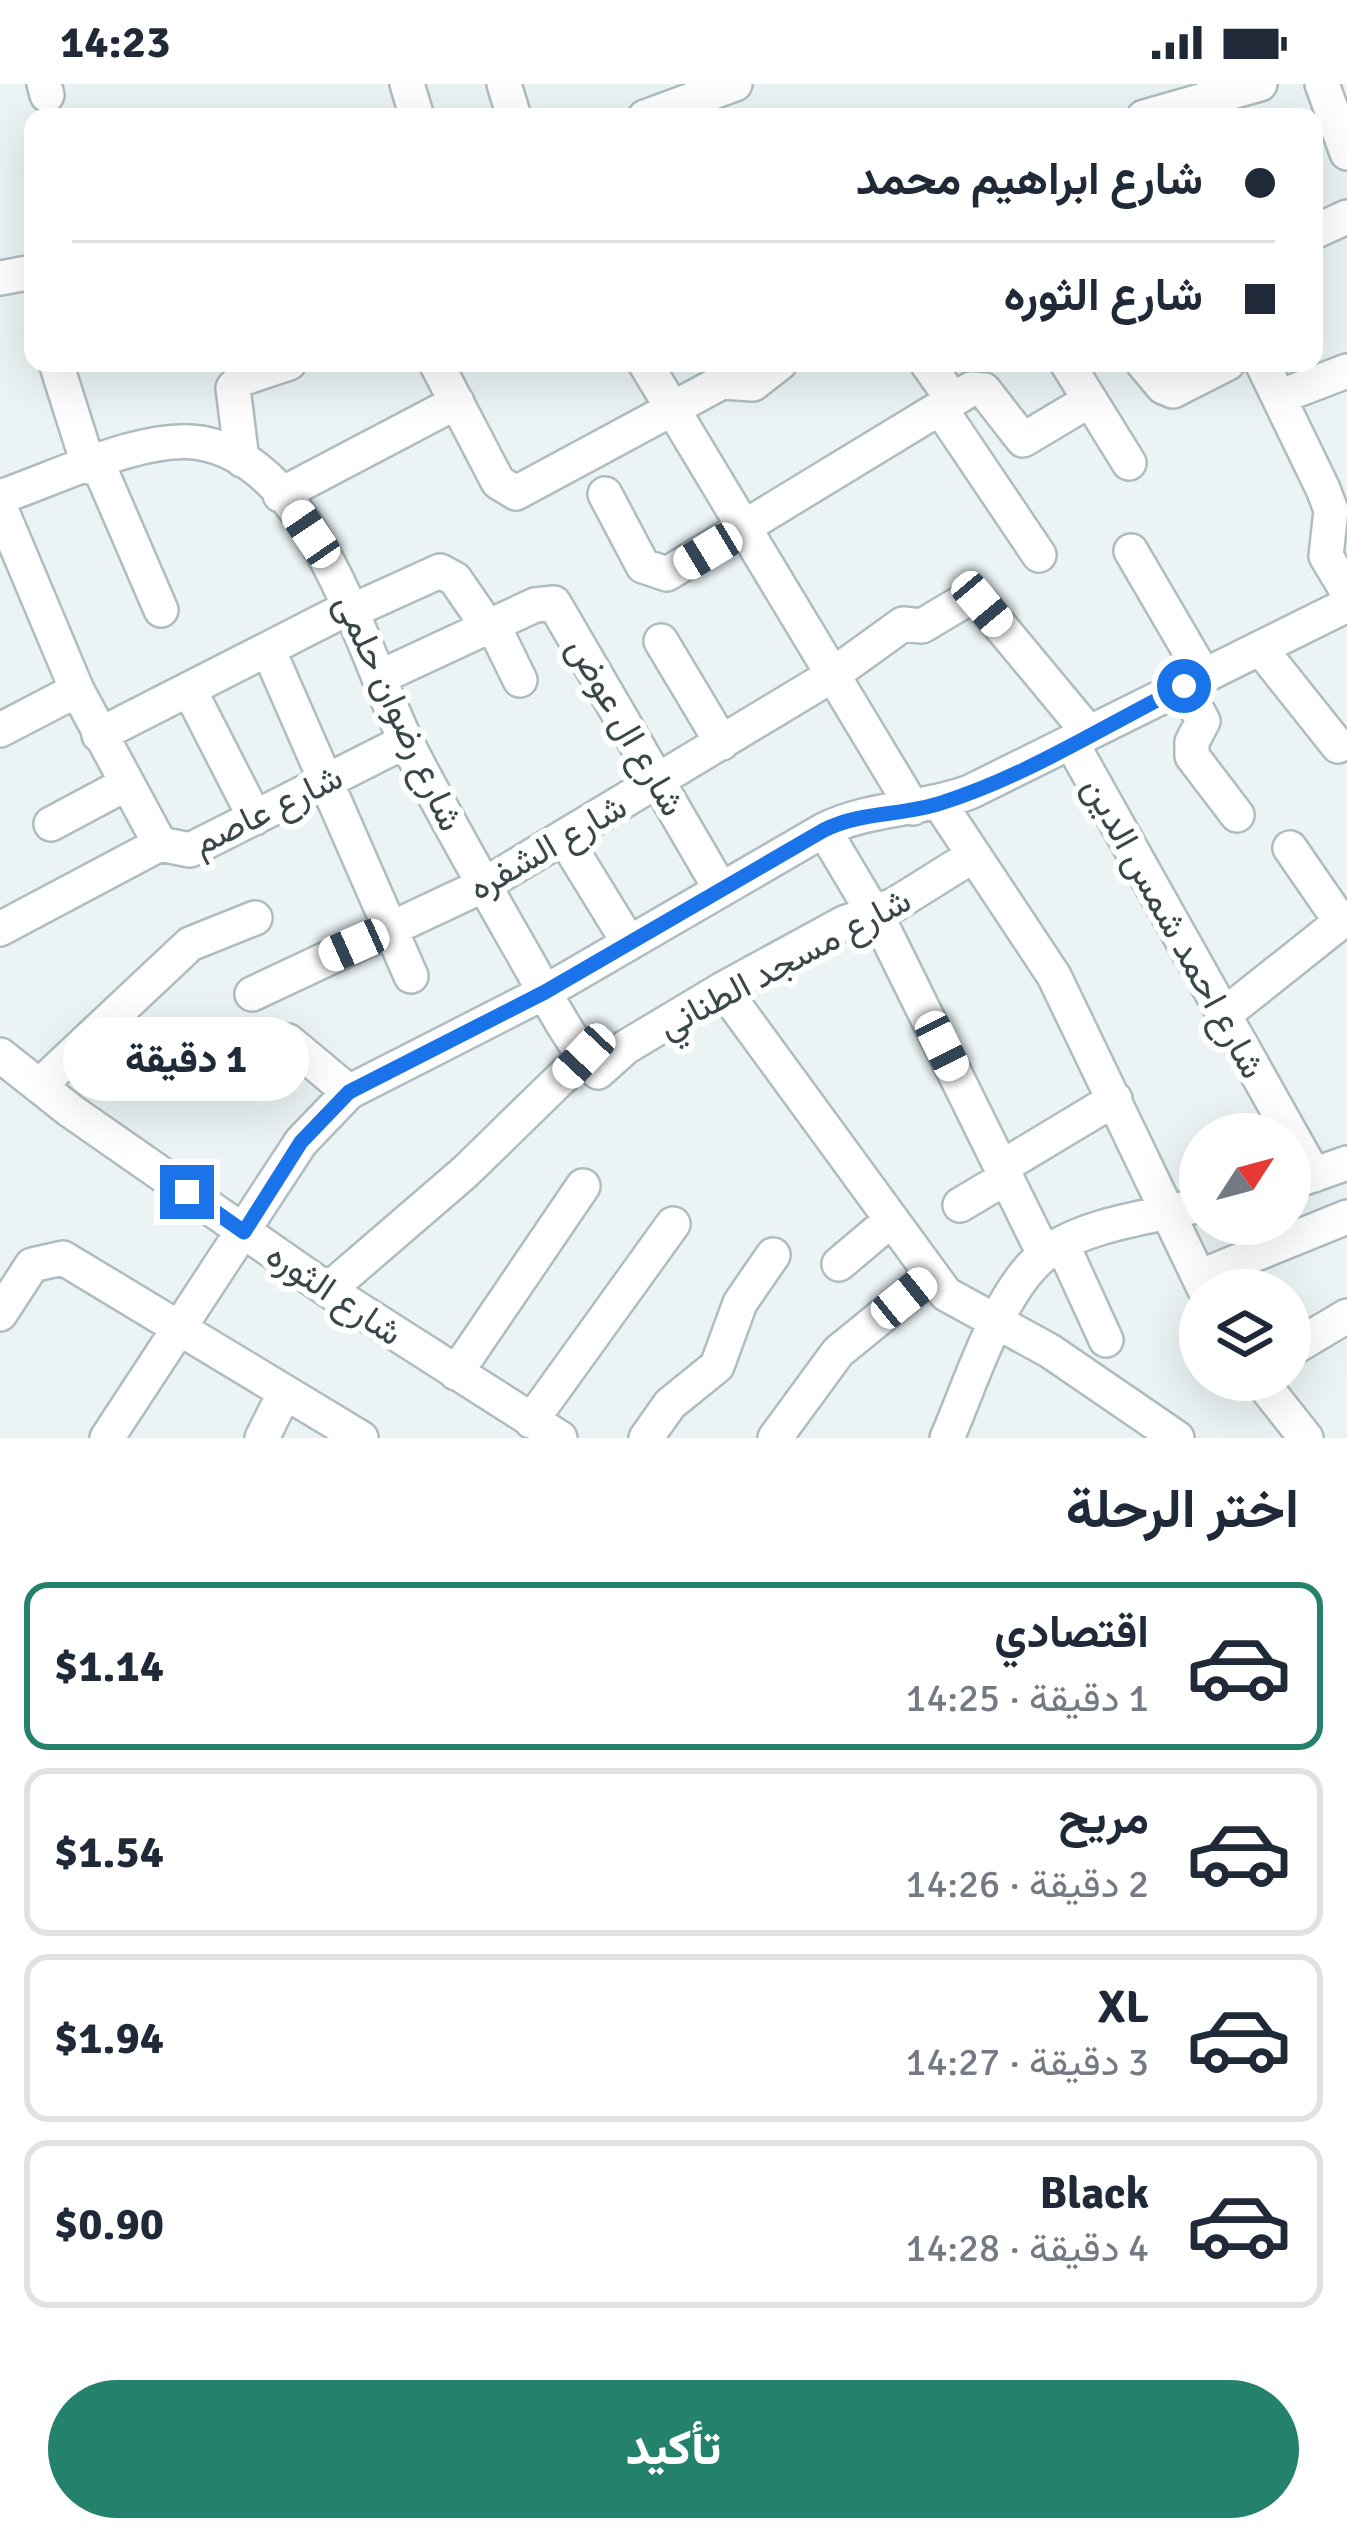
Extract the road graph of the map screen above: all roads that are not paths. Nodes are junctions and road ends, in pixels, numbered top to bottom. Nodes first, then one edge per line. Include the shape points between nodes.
1 (1260, 84) edge
2 (1322, 84) edge
3 (732, 85) edge
4 (669, 108) edge
5 (1176, 108) edge
6 (1347, 153) edge
7 (1347, 370) edge
8 (59, 372) edge
9 (263, 372) edge
10 (441, 372) edge
11 (650, 372) edge
12 (768, 372) edge
13 (931, 372) edge
14 (1073, 372) edge
15 (1150, 372) edge
16 (1210, 372) edge
17 (1266, 372) edge
18 (1279, 397) junction
19 (1090, 400) junction
20 (457, 402) junction
21 (946, 404) junction
22 (674, 409) junction
23 (242, 460) junction
24 (1129, 463) dead end
25 (94, 465) junction
26 (604, 494) dead end
27 (280, 495) junction
28 (0, 497) edge
29 (0, 508) edge
30 (743, 530) junction
31 (1131, 551) dead end
32 (8, 552) edge
33 (1039, 555) dead end
34 (1347, 591) edge
35 (1347, 605) edge
36 (353, 608) junction
37 (161, 610) dead end
38 (490, 626) junction
39 (662, 641) dead end
40 (1260, 648) junction
41 (268, 649) junction
42 (832, 676) junction
43 (380, 677) junction
44 (520, 680) dead end
45 (1194, 681) junction
46 (189, 689) junction
47 (77, 690) junction
48 (0, 730) edge
49 (99, 735) junction
50 (1080, 738) junction
51 (406, 741) junction
52 (722, 743) junction
53 (1338, 746) dead end
54 (326, 782) junction
55 (658, 782) junction
56 (126, 784) junction
57 (926, 806) junction
58 (1238, 815) dead end
59 (254, 818) junction
60 (51, 824) dead end
61 (824, 830) junction
62 (565, 839) junction
63 (160, 844) junction
64 (1290, 848) dead end
65 (974, 855) junction
66 (484, 885) junction
67 (721, 890) junction
68 (874, 914) junction
69 (255, 918) dead end
70 (0, 929) edge
71 (390, 929) junction
72 (1340, 933) edge
73 (629, 943) junction
74 (411, 976) dead end
75 (723, 988) junction
76 (545, 992) junction
77 (251, 994) dead end
78 (1225, 1014) junction
79 (288, 1041) dead end
80 (0, 1055) edge
81 (591, 1064) junction
82 (39, 1086) junction
83 (349, 1092) junction
84 (1115, 1099) junction
85 (1271, 1113) edge
86 (1347, 1163) edge
87 (1004, 1172) junction
88 (1311, 1176) edge
89 (584, 1186) dead end
90 (1179, 1201) edge
91 (960, 1205) dead end
92 (1179, 1211) edge
93 (1347, 1217) edge
94 (890, 1221) junction
95 (673, 1224) dead end
96 (235, 1246) junction
97 (1053, 1249) junction
98 (773, 1255) dead end
99 (839, 1264) dead end
100 (1234, 1269) edge
101 (930, 1277) junction
102 (328, 1290) junction
103 (0, 1314) edge
104 (1347, 1316) edge
105 (186, 1321) junction
106 (998, 1322) junction
107 (1311, 1337) edge
108 (1106, 1340) dead end
109 (455, 1373) junction
110 (284, 1394) junction
111 (1276, 1401) edge
112 (545, 1430) edge
113 (789, 1432) edge
114 (107, 1438) edge
115 (262, 1438) edge
116 (361, 1438) edge
117 (646, 1438) edge
118 (947, 1438) edge
119 (1177, 1438) edge
120 (1306, 1438) edge

1 - 5 street
2 - 6 street
3 - 4 street
7 - 18 street
8 - 25 street
9 - 23 street via 232,388
10 - 20 street
11 - 22 street
12 - 22 street via 753,383 726,380
13 - 21 street
14 - 19 street
15 - 16 street via 1173,391
17 - 18 street
18 - 34 street via 1331,510 1326,556
19 - 21 street via 1023,440 984,390
19 - 24 street
20 - 22 street via 498,482 516,493
20 - 27 street
21 - 30 street
21 - 33 street
22 - 30 street
23 - 25 street, شارع رضوان حلمى via 183,442
23 - 27 street, شارع رضوان حلمى
25 - 28 street, شارع رضوان حلمى
25 - 37 street
26 - 30 street via 654,574 673,572
27 - 36 street, شارع رضوان حلمى
29 - 32 street
30 - 42 street
31 - 45 street
32 - 47 street
35 - 40 street
36 - 38 street via 440,571
36 - 41 street
36 - 43 street, شارع رضوان حلمى
38 - 43 street, شارع ال عوض
38 - 44 street
38 - 55 street, شارع ال عوض via 554,603
39 - 52 street
40 - 45 street
40 - 53 street
41 - 46 street
41 - 54 street
42 - 50 street, شارع احمد شمس الدين via 903,624 922,626 976,599
42 - 52 street, شارع الشفره
42 - 57 street
43 - 51 street, شارع رضوان حلمى
45 - 50 street
45 - 58 street via 1203,721 1192,756
46 - 49 street
46 - 59 street
47 - 48 street
47 - 49 street
49 - 56 street
50 - 57 street
50 - 78 street, شارع احمد شمس الدين
51 - 54 street, شارع عاصم
51 - 66 street, شارع رضوان حلمى
52 - 55 street, شارع الشفره
54 - 59 street, شارع عاصم
54 - 71 street
55 - 62 street, شارع الشفره
55 - 67 street, شارع ال عوض
56 - 60 street
56 - 63 street
57 - 61 street
57 - 65 street
59 - 63 street, شارع عاصم via 190,850
61 - 67 street
61 - 68 street
62 - 66 street, شارع الشفره
62 - 73 street
63 - 70 street, شارع عاصم
64 - 72 street
65 - 68 street, شارع مسجد الطناني
65 - 84 street via 1054,976
66 - 71 street, شارع الشفره
66 - 76 street, شارع رضوان حلمى
67 - 73 street
68 - 75 street, شارع مسجد الطناني
68 - 87 street
69 - 82 street via 190,944
71 - 74 street
71 - 77 street, شارع الشفره
72 - 78 street
73 - 76 street
75 - 81 street, شارع مسجد الطناني
75 - 94 street
76 - 81 street, شارع رضوان حلمى
76 - 83 street
78 - 85 street, شارع احمد شمس الدين
79 - 83 street
80 - 82 street, شارع الثوره
81 - 102 street, شارع مسجد الطناني
82 - 96 street, شارع الثوره
83 - 96 street via 301,1142
84 - 87 street
84 - 90 street
86 - 88 street
87 - 91 street
87 - 97 street
89 - 109 street
92 - 97 street
93 - 100 street
94 - 99 street
94 - 101 street
95 - 112 street
96 - 102 street, شارع الثوره
96 - 105 street
97 - 106 street via 1015,1287
97 - 108 street
98 - 117 street via 740,1303 717,1366 670,1404
101 - 106 street
101 - 113 street via 838,1352
102 - 109 street, شارع الثوره
103 - 105 street via 32,1265 52,1258
104 - 107 street
105 - 110 street
105 - 114 street
106 - 118 street
106 - 119 street
109 - 112 street, شارع الثوره
110 - 115 street
110 - 116 street
111 - 120 street

